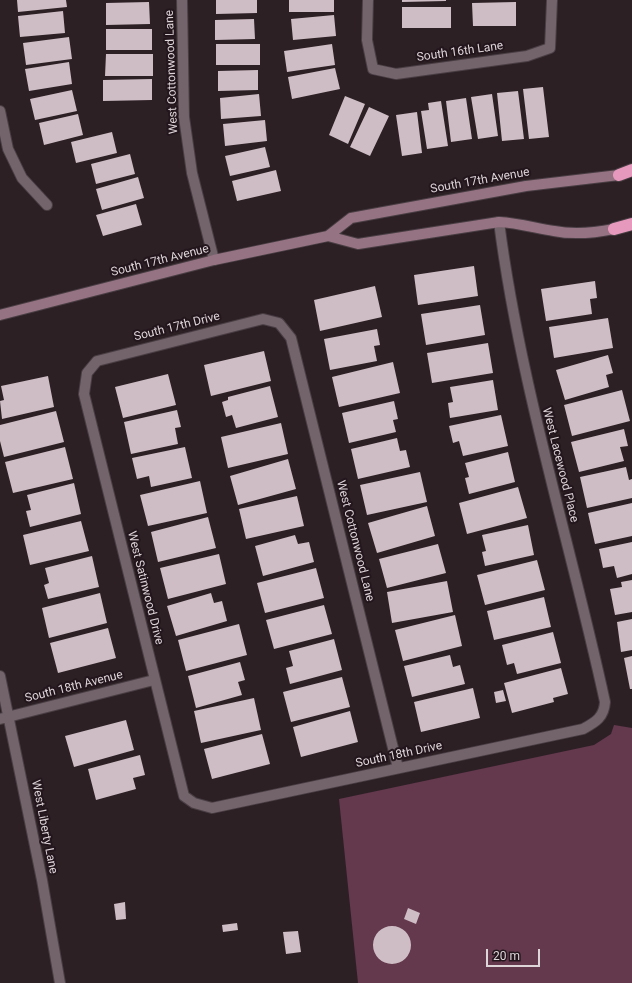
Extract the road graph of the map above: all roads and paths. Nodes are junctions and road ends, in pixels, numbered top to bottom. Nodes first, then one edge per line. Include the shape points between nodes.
1 (182, 0) edge
2 (368, 0) edge
3 (552, 0) edge
4 (0, 111) edge
5 (632, 170) edge
6 (619, 175) junction
7 (632, 176) edge
8 (47, 205) dead end
9 (499, 222) junction
10 (632, 224) edge
11 (614, 229) junction
12 (632, 233) edge
13 (328, 236) junction
14 (214, 260) junction
15 (0, 315) edge
16 (279, 323) joint
17 (87, 373) joint
18 (0, 676) edge
19 (154, 680) junction
20 (604, 712) joint
21 (5, 718) edge
22 (398, 768) junction
23 (194, 804) joint
24 (60, 983) edge

1 - 14 street, West Cottonwood Lane via 184,117 192,173
2 - 3 street, South 16th Lane via 367,40 373,70 396,74 526,56 550,48
4 - 8 street via 8,149 22,178
5 - 6 highway
6 - 7 highway
6 - 13 main road, South 17th Avenue via 518,187 351,218
9 - 11 main road, South 17th Avenue via 513,222 568,233
9 - 13 main road, South 17th Avenue via 358,244
9 - 20 street, West Lacewood Place via 507,281 535,419 604,696
10 - 11 highway
11 - 12 highway
13 - 14 main road, South 17th Avenue
14 - 15 main road, South 17th Avenue
16 - 17 street, South 17th Drive via 263,319 97,360
16 - 22 street, West Cottonwood Lane via 291,338
17 - 19 street, West Satinwood Drive via 84,394
18 - 21 street, West Liberty Lane
19 - 21 street, South 18th Avenue
19 - 23 street, West Satinwood Drive via 184,796
20 - 22 street, South 18th Drive via 594,724 583,729
21 - 24 street, West Liberty Lane via 45,900
22 - 23 street, South 18th Drive via 212,808

